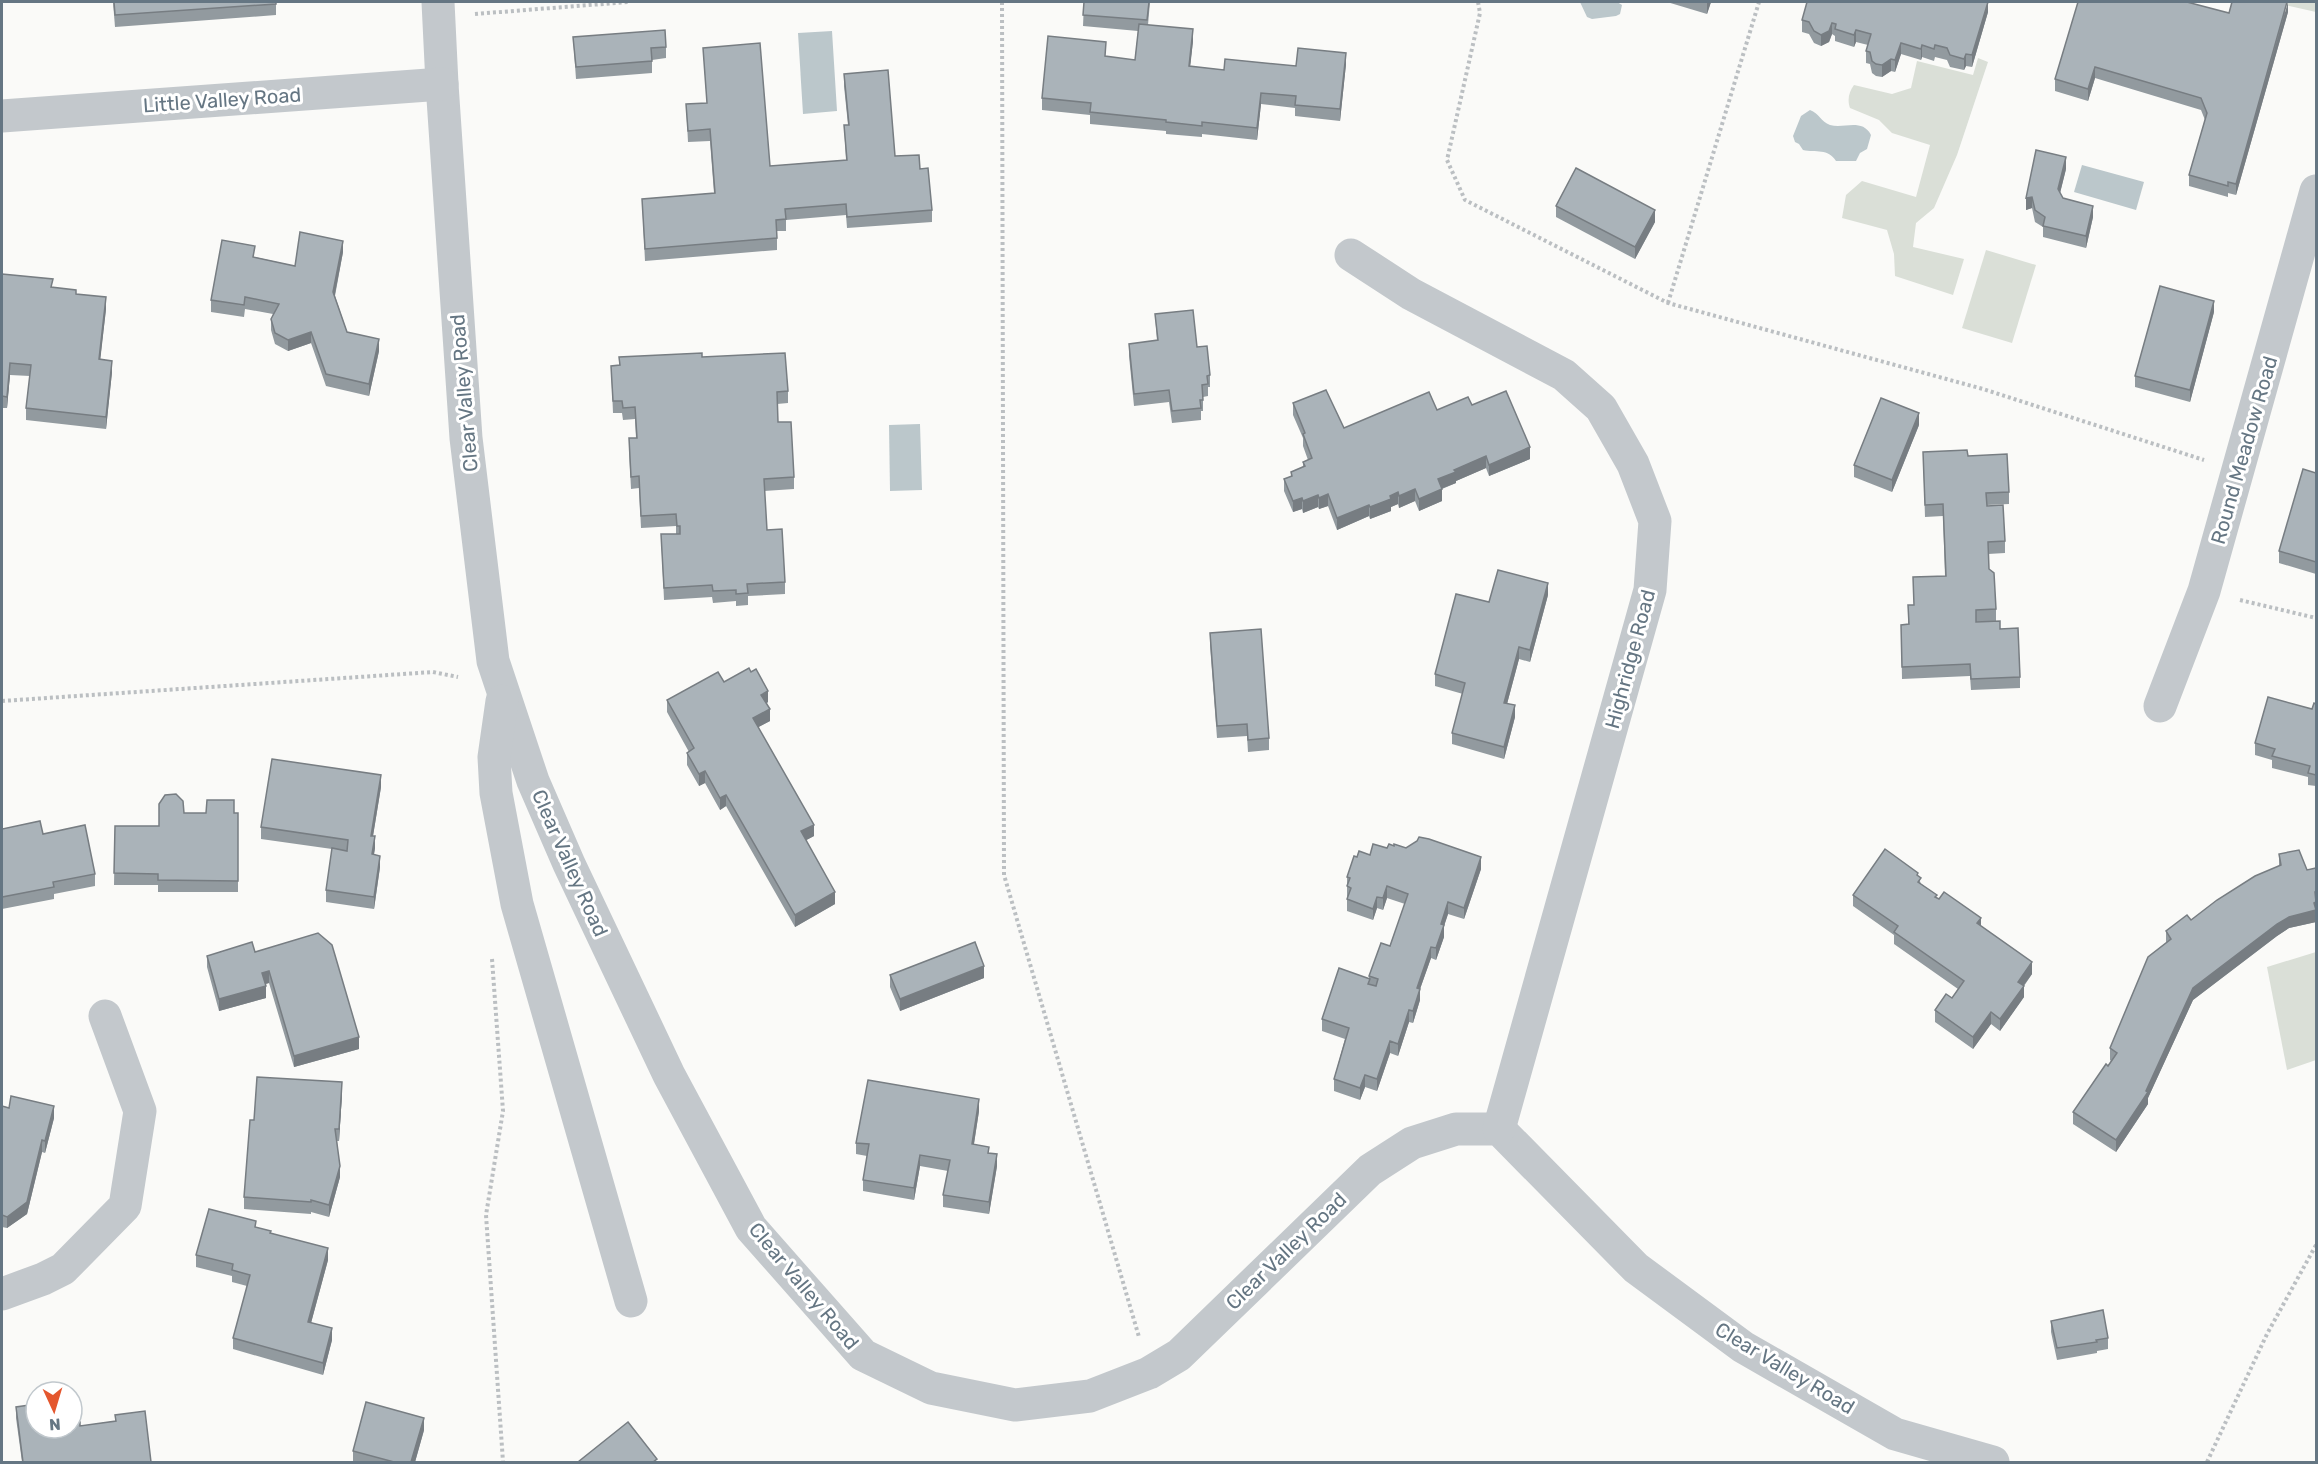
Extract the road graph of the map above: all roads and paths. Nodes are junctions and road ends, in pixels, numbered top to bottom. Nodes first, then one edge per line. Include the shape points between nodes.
1 (628, 2) edge
2 (1002, 2) edge
3 (1478, 2) edge
4 (1759, 2) edge
5 (438, 9) edge
6 (442, 84) junction
7 (2, 116) edge
8 (2316, 191) edge
9 (1352, 255) dead end
10 (1668, 303) junction
11 (2239, 471) junction
12 (2204, 591) junction
13 (2316, 618) edge
14 (493, 661) junction
15 (503, 693) junction
16 (2, 700) edge
17 (2160, 706) dead end
18 (492, 957) dead end
19 (105, 1016) dead end
20 (1499, 1129) junction
21 (2316, 1245) edge
22 (2, 1294) edge
23 (631, 1301) dead end
24 (1149, 1372) junction
25 (503, 1462) edge
26 (1992, 1462) edge
27 (2208, 1462) edge

1 - 5 path
2 - 24 path via 1004,875
3 - 10 path via 1480,13 1447,160 1465,200
4 - 10 path
5 - 6 street, Clear Valley Road
6 - 7 street, Little Valley Road
6 - 14 street, Clear Valley Road via 466,438
8 - 11 street, Round Meadow Road
9 - 20 street, Highridge Road via 1411,294 1563,375 1601,408 1633,464 1655,521 1650,590
10 - 11 path via 1983,390
11 - 12 street, Round Meadow Road
12 - 13 path
12 - 17 street, Round Meadow Road
14 - 15 street, Clear Valley Road
14 - 16 path via 471,679 433,672
15 - 23 street via 494,757 496,793 517,904
15 - 24 street, Clear Valley Road via 533,781 569,864 669,1075 751,1228 863,1355 931,1388 1015,1405 1090,1396
18 - 25 path via 503,1111 486,1215
19 - 22 street via 140,1111 125,1206 63,1269
20 - 24 street, Clear Valley Road via 1456,1129 1412,1143 1370,1170 1179,1355
20 - 26 street, Clear Valley Road via 1636,1268 1743,1347 1895,1434
21 - 27 path via 2267,1334

